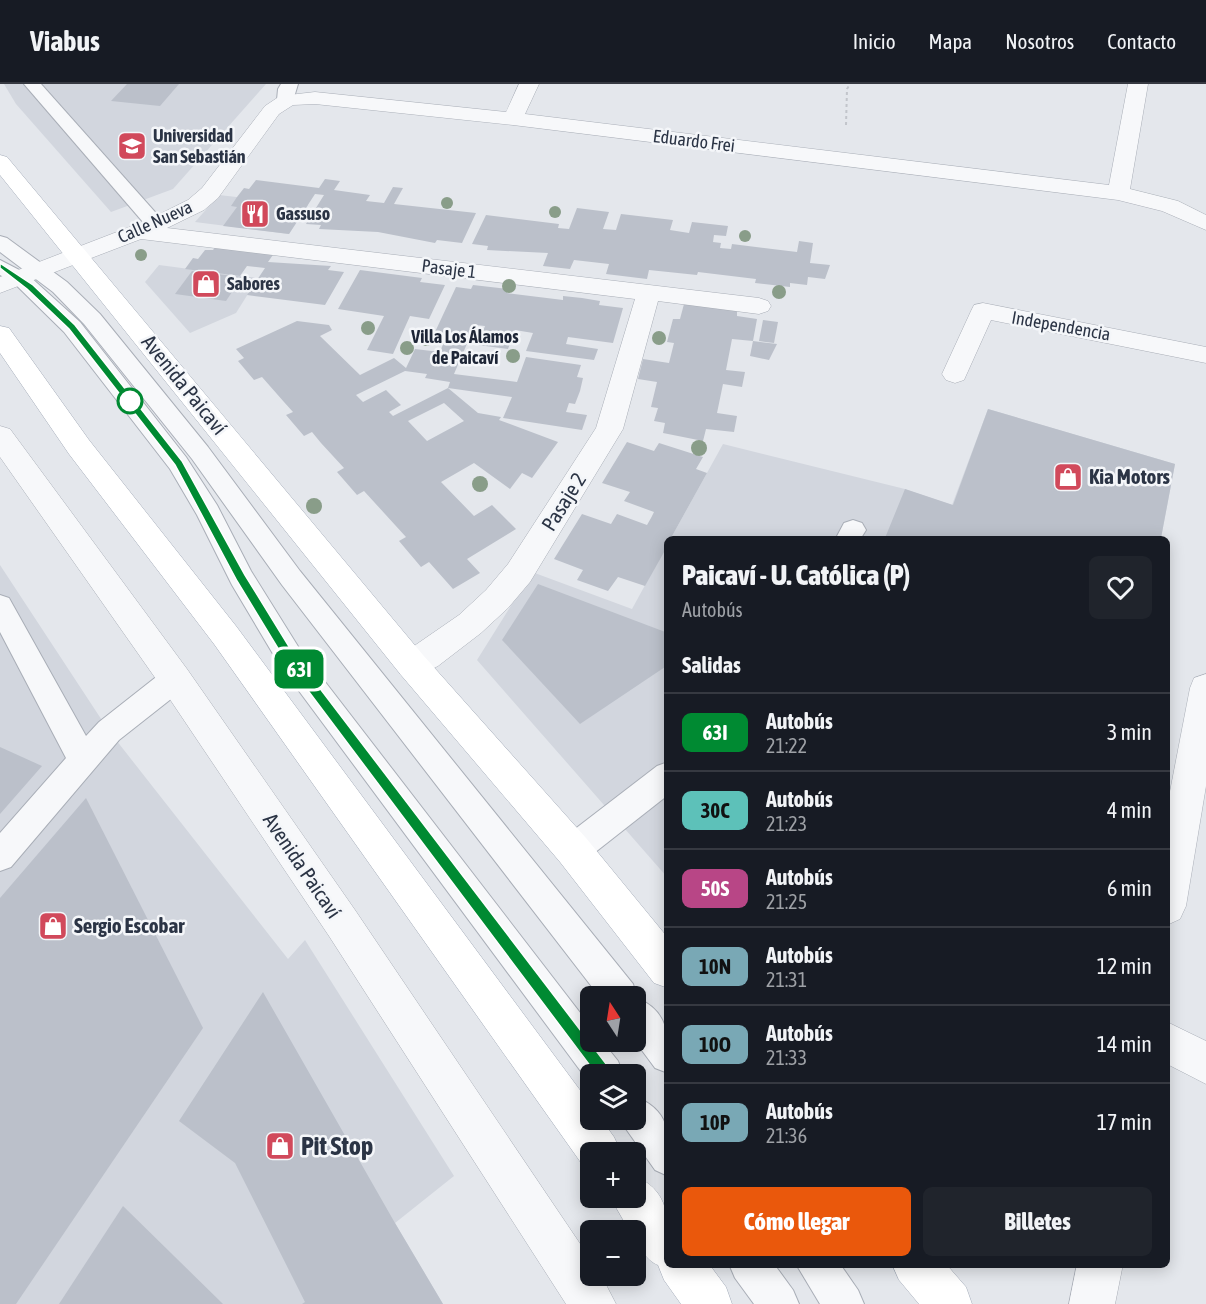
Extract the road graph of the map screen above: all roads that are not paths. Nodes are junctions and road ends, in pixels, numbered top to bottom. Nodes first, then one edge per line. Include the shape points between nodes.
1 (32, 84) edge
2 (529, 84) edge
3 (1138, 84) edge
4 (283, 98) edge
5 (513, 119) junction
6 (0, 161) edge
7 (1118, 194) junction
8 (1206, 223) edge
9 (147, 228) junction
10 (0, 242) edge
11 (78, 256) junction
12 (0, 266) edge
13 (20, 279) edge
14 (648, 294) junction
15 (759, 306) dead end
16 (0, 334) edge
17 (1206, 355) edge
18 (955, 374) dead end
19 (0, 436) edge
20 (0, 606) edge
21 (412, 665) junction
22 (175, 679) junction
23 (1206, 688) edge
24 (83, 760) junction
25 (664, 779) edge
26 (573, 850) junction
27 (0, 856) edge
28 (1170, 889) edge
29 (664, 964) edge
30 (613, 986) edge
31 (646, 1028) edge
32 (1170, 1044) edge
33 (664, 1050) edge
34 (1206, 1063) edge
35 (597, 1064) edge
36 (646, 1128) edge
37 (592, 1142) edge
38 (664, 1152) edge
39 (640, 1208) edge
40 (664, 1241) edge
41 (683, 1268) edge
42 (752, 1268) edge
43 (819, 1268) edge
44 (918, 1268) edge
45 (1099, 1268) edge
46 (593, 1304) edge
47 (709, 1304) edge
48 (779, 1304) edge
49 (844, 1304) edge
50 (949, 1304) edge
51 (1092, 1304) edge

1 - 9 lane
2 - 5 street
3 - 7 street
4 - 5 street, Eduardo Frei
4 - 9 street, Calle Nueva via 210,193 196,205
5 - 7 street, Eduardo Frei
6 - 11 main road, Avenida Paicaví
7 - 8 street via 1182,210
9 - 11 street, Calle Nueva
9 - 14 street, Pasaje 1
10 - 13 lane
11 - 13 street, Calle Nueva
11 - 21 main road, Avenida Paicaví
12 - 13 lane
13 - 30 lane via 60,287 92,319
13 - 35 lane via 72,327 178,463 289,656
14 - 15 street, Pasaje 1
14 - 21 street, Pasaje 2 via 609,429 519,573 448,643
16 - 37 main road via 80,447 225,635
17 - 18 street, Independencia via 983,311
19 - 22 street, Avenida Paicaví
20 - 24 lane
21 - 26 main road, Avenida Paicaví
22 - 24 lane via 109,731
22 - 46 street, Avenida Paicaví
23 - 28 street
24 - 27 lane
25 - 26 lane
26 - 29 main road, Avenida Paicaví
31 - 33 lane
32 - 34 street
36 - 38 lane
39 - 40 main road
41 - 47 main road
42 - 48 lane
43 - 49 lane
44 - 50 main road
45 - 51 street

